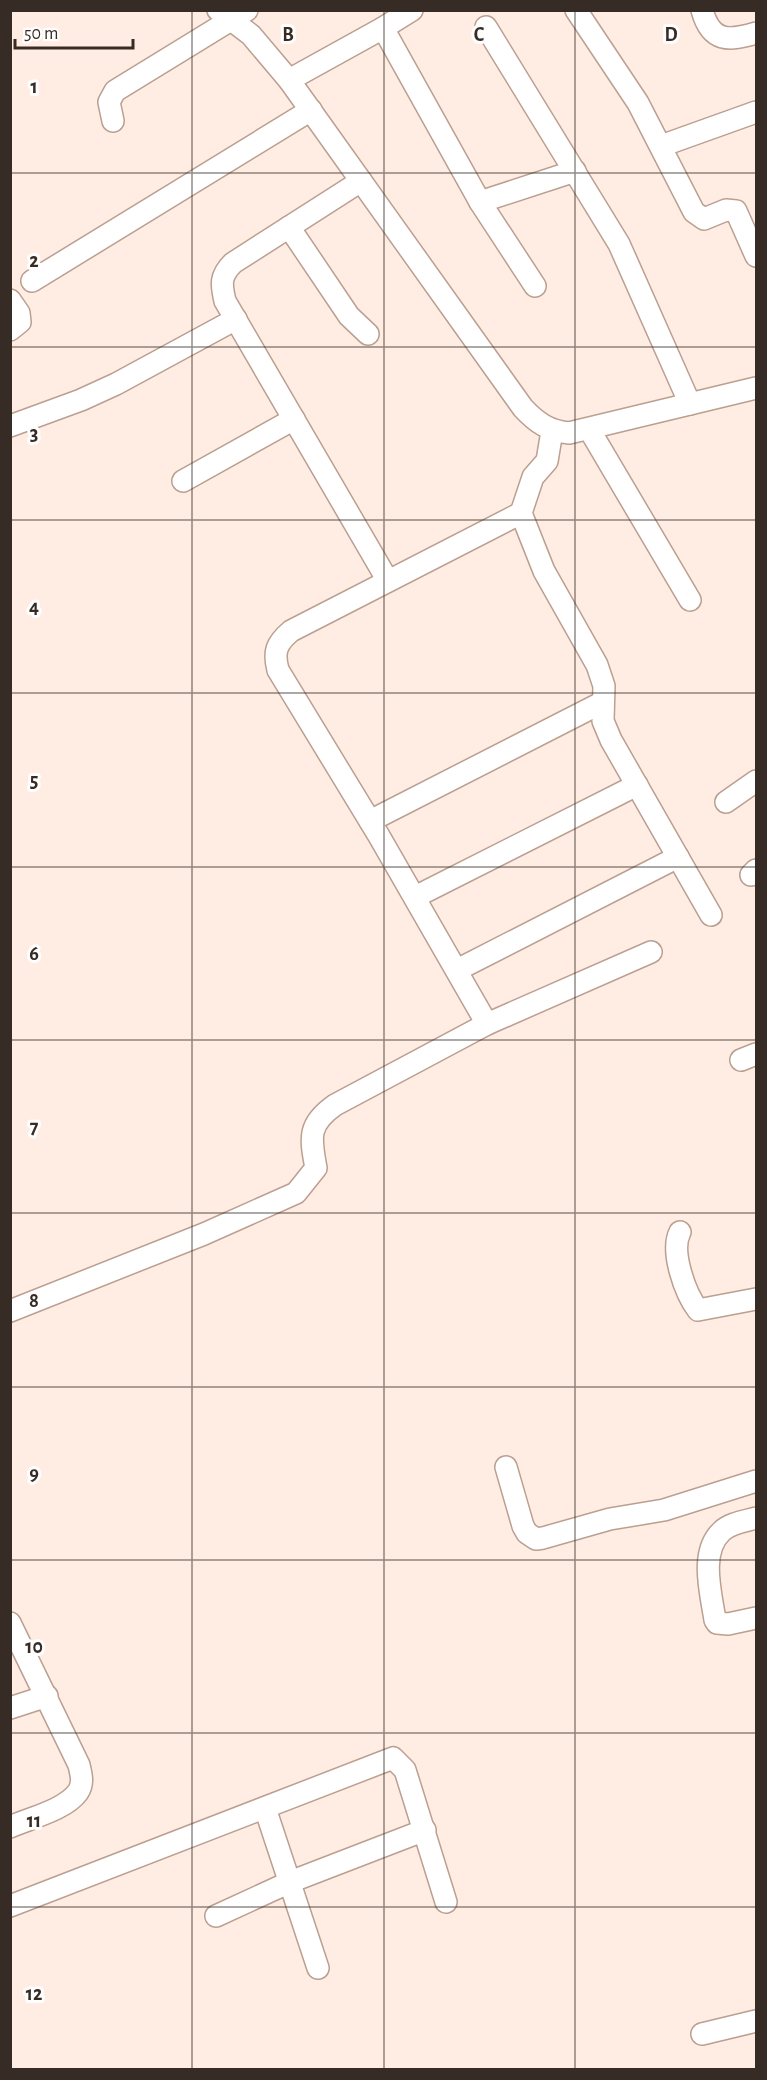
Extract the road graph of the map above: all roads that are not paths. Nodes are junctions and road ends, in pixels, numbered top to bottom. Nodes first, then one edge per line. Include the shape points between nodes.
1 (412, 10) edge
2 (576, 10) edge
3 (702, 10) edge
4 (232, 13) edge
5 (486, 27) dead end
6 (383, 28) junction
7 (756, 33) edge
8 (289, 80) junction
9 (311, 110) junction
10 (756, 112) edge
11 (113, 121) dead end
12 (661, 146) junction
13 (575, 171) junction
14 (360, 181) junction
15 (480, 202) junction
16 (289, 227) junction
17 (756, 256) edge
18 (32, 281) dead end
19 (536, 286) dead end
20 (10, 300) edge
21 (236, 319) junction
22 (10, 330) edge
23 (368, 334) dead end
24 (756, 388) edge
25 (690, 404) junction
26 (294, 419) junction
27 (11, 425) edge
28 (589, 429) junction
29 (552, 431) junction
30 (183, 481) dead end
31 (521, 513) junction
32 (388, 580) junction
33 (690, 600) dead end
34 (603, 702) junction
35 (756, 781) edge
36 (637, 785) junction
37 (726, 802) dead end
38 (370, 821) junction
39 (678, 857) junction
40 (415, 897) junction
41 (711, 915) dead end
42 (651, 952) dead end
43 (457, 970) junction
44 (487, 1024) junction
45 (680, 1232) dead end
46 (756, 1299) edge
47 (10, 1311) edge
48 (506, 1467) dead end
49 (756, 1481) edge
50 (756, 1518) edge
51 (756, 1618) edge
52 (11, 1625) edge
53 (47, 1696) junction
54 (10, 1708) edge
55 (265, 1808) junction
56 (10, 1827) edge
57 (425, 1830) junction
58 (290, 1882) junction
59 (446, 1902) dead end
60 (10, 1906) edge
61 (216, 1916) dead end
62 (318, 1968) dead end
63 (756, 2021) edge
64 (702, 2034) dead end

1 - 6 street
2 - 12 street via 638,103
3 - 7 street via 710,29 720,36 732,40
4 - 8 street
4 - 11 street via 115,91 109,102
5 - 13 street
6 - 8 street
6 - 15 street
8 - 9 street
9 - 14 street
9 - 18 street
10 - 12 street
12 - 17 street via 694,212 704,219 726,210 736,212
13 - 15 street
13 - 25 street via 618,244
14 - 16 street
14 - 29 street via 524,408
15 - 19 street
16 - 21 street via 223,273 225,301
16 - 23 street via 349,316
20 - 22 street via 20,322
21 - 26 street
21 - 27 street via 116,384
24 - 25 street
25 - 28 street
26 - 30 street
26 - 32 street
28 - 29 street
28 - 33 street
29 - 31 street via 547,461 533,477
31 - 32 street
31 - 34 street via 544,571 597,665 604,686
32 - 38 street via 291,631 278,642 274,656 278,669
34 - 36 street via 603,721
34 - 38 street
35 - 37 street
36 - 39 street
36 - 40 street
38 - 40 street
39 - 41 street
39 - 43 street
40 - 43 street
42 - 44 street
43 - 44 street
44 - 47 street via 319,1116 312,1129 315,1168 296,1193
45 - 46 street via 677,1261 698,1310
48 - 49 street via 523,1526 536,1539 610,1519 663,1510
50 - 51 street via 723,1529 712,1544 708,1563 717,1623
52 - 53 street
53 - 54 street
53 - 56 street via 79,1765 79,1791 67,1802
55 - 57 street via 393,1758 405,1770
55 - 58 street
55 - 60 street
57 - 58 street
57 - 59 street
58 - 61 street
58 - 62 street
63 - 64 street

